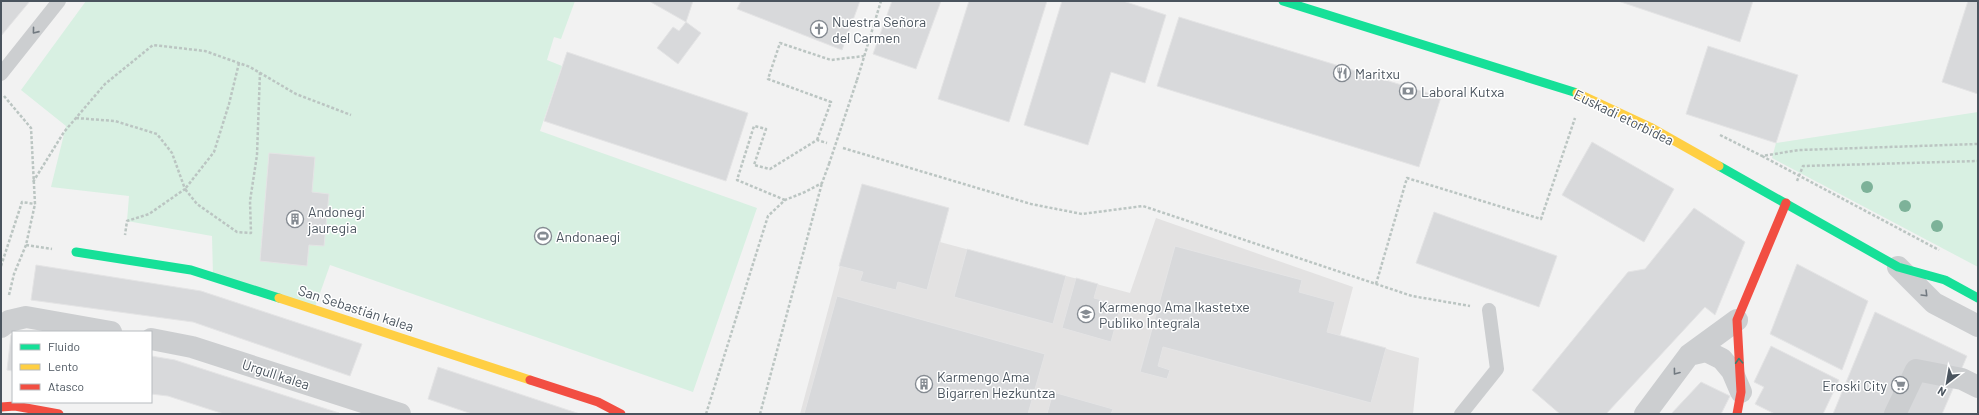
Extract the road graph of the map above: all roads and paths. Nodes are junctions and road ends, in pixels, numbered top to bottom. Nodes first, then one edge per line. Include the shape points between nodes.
1 (59, 1) edge
2 (881, 1) edge
3 (1283, 1) edge
4 (864, 56) junction
5 (239, 63) junction
6 (260, 72) junction
7 (1, 74) edge
8 (1, 92) edge
9 (1583, 95) junction
10 (351, 115) dead end
11 (76, 118) junction
12 (1715, 133) dead end
13 (817, 140) junction
14 (827, 143) dead end
15 (1978, 144) edge
16 (843, 148) dead end
17 (1762, 156) junction
18 (1978, 161) edge
19 (1799, 176) junction
20 (33, 182) junction
21 (822, 183) junction
22 (185, 189) junction
23 (785, 200) junction
24 (1786, 203) junction
25 (35, 204) junction
26 (26, 245) junction
27 (76, 252) joint
28 (1943, 252) dead end
29 (120, 259) junction
30 (1, 266) edge
31 (1898, 267) junction
32 (1376, 284) junction
33 (1978, 298) edge
34 (8, 302) dead end
35 (1489, 310) joint
36 (1737, 320) junction
37 (1978, 326) edge
38 (1, 327) edge
39 (106, 331) edge
40 (152, 339) edge
41 (1689, 355) junction
42 (1978, 387) edge
43 (1741, 392) junction
44 (1, 407) edge
45 (59, 414) edge
46 (400, 414) edge
47 (621, 414) edge
48 (706, 414) edge
49 (760, 414) edge
50 (1461, 414) edge
51 (1645, 414) edge
52 (1737, 414) edge
53 (1895, 414) edge

1 -> 7 lane
2 - 4 path
3 - 9 street, Euskadi etorbidea
4 - 13 path via 831,60 780,43 768,79 831,102
4 - 21 path, bridge
5 - 6 path
5 - 11 path via 205,51 153,45 105,84
5 - 22 path via 214,152
6 - 10 path via 296,94
6 - 22 path via 257,155 250,201 251,232 237,232 197,204
8 - 20 path via 31,128
9 - 24 street, Euskadi etorbidea via 1650,127
9 - 32 path via 1541,219 1407,178
11 - 20 path via 64,132
11 - 22 path via 115,121 157,134 172,153
12 - 17 path
13 - 14 path
13 - 23 path via 770,169 754,165 766,129 754,126 737,180
15 - 17 path via 1799,150
16 - 32 path via 1031,204 1082,214 1143,206
17 - 19 path
18 - 19 path via 1803,166
19 - 24 path
19 - 28 path
20 - 25 path
21 - 23 path
21 - 49 path
22 - 29 path via 149,214 128,221
23 - 48 path via 768,216
24 - 31 street, Euskadi etorbidea
24 - 36 street
25 - 26 path
25 - 30 path via 22,202
26 - 27 path
26 - 34 path via 14,274
27 - 29 street, San Sebastián kalea
29 - 47 street, San Sebastián kalea via 191,270 598,402
31 - 33 street, Euskadi etorbidea via 1945,280
31 -> 37 street, Euskadi etorbidea via 1934,303
32 - 35 path via 1412,296
35 - 50 lane via 1497,369
36 - 41 street
43 -> 36 street
38 - 39 street via 9,321 26,317
40 - 46 street, Urgull kalea via 192,347
41 - 43 street via 1706,352 1722,360 1732,371
41 -> 51 street
42 - 53 street via 1962,379 1916,370
43 - 52 street
44 - 45 street via 15,406

